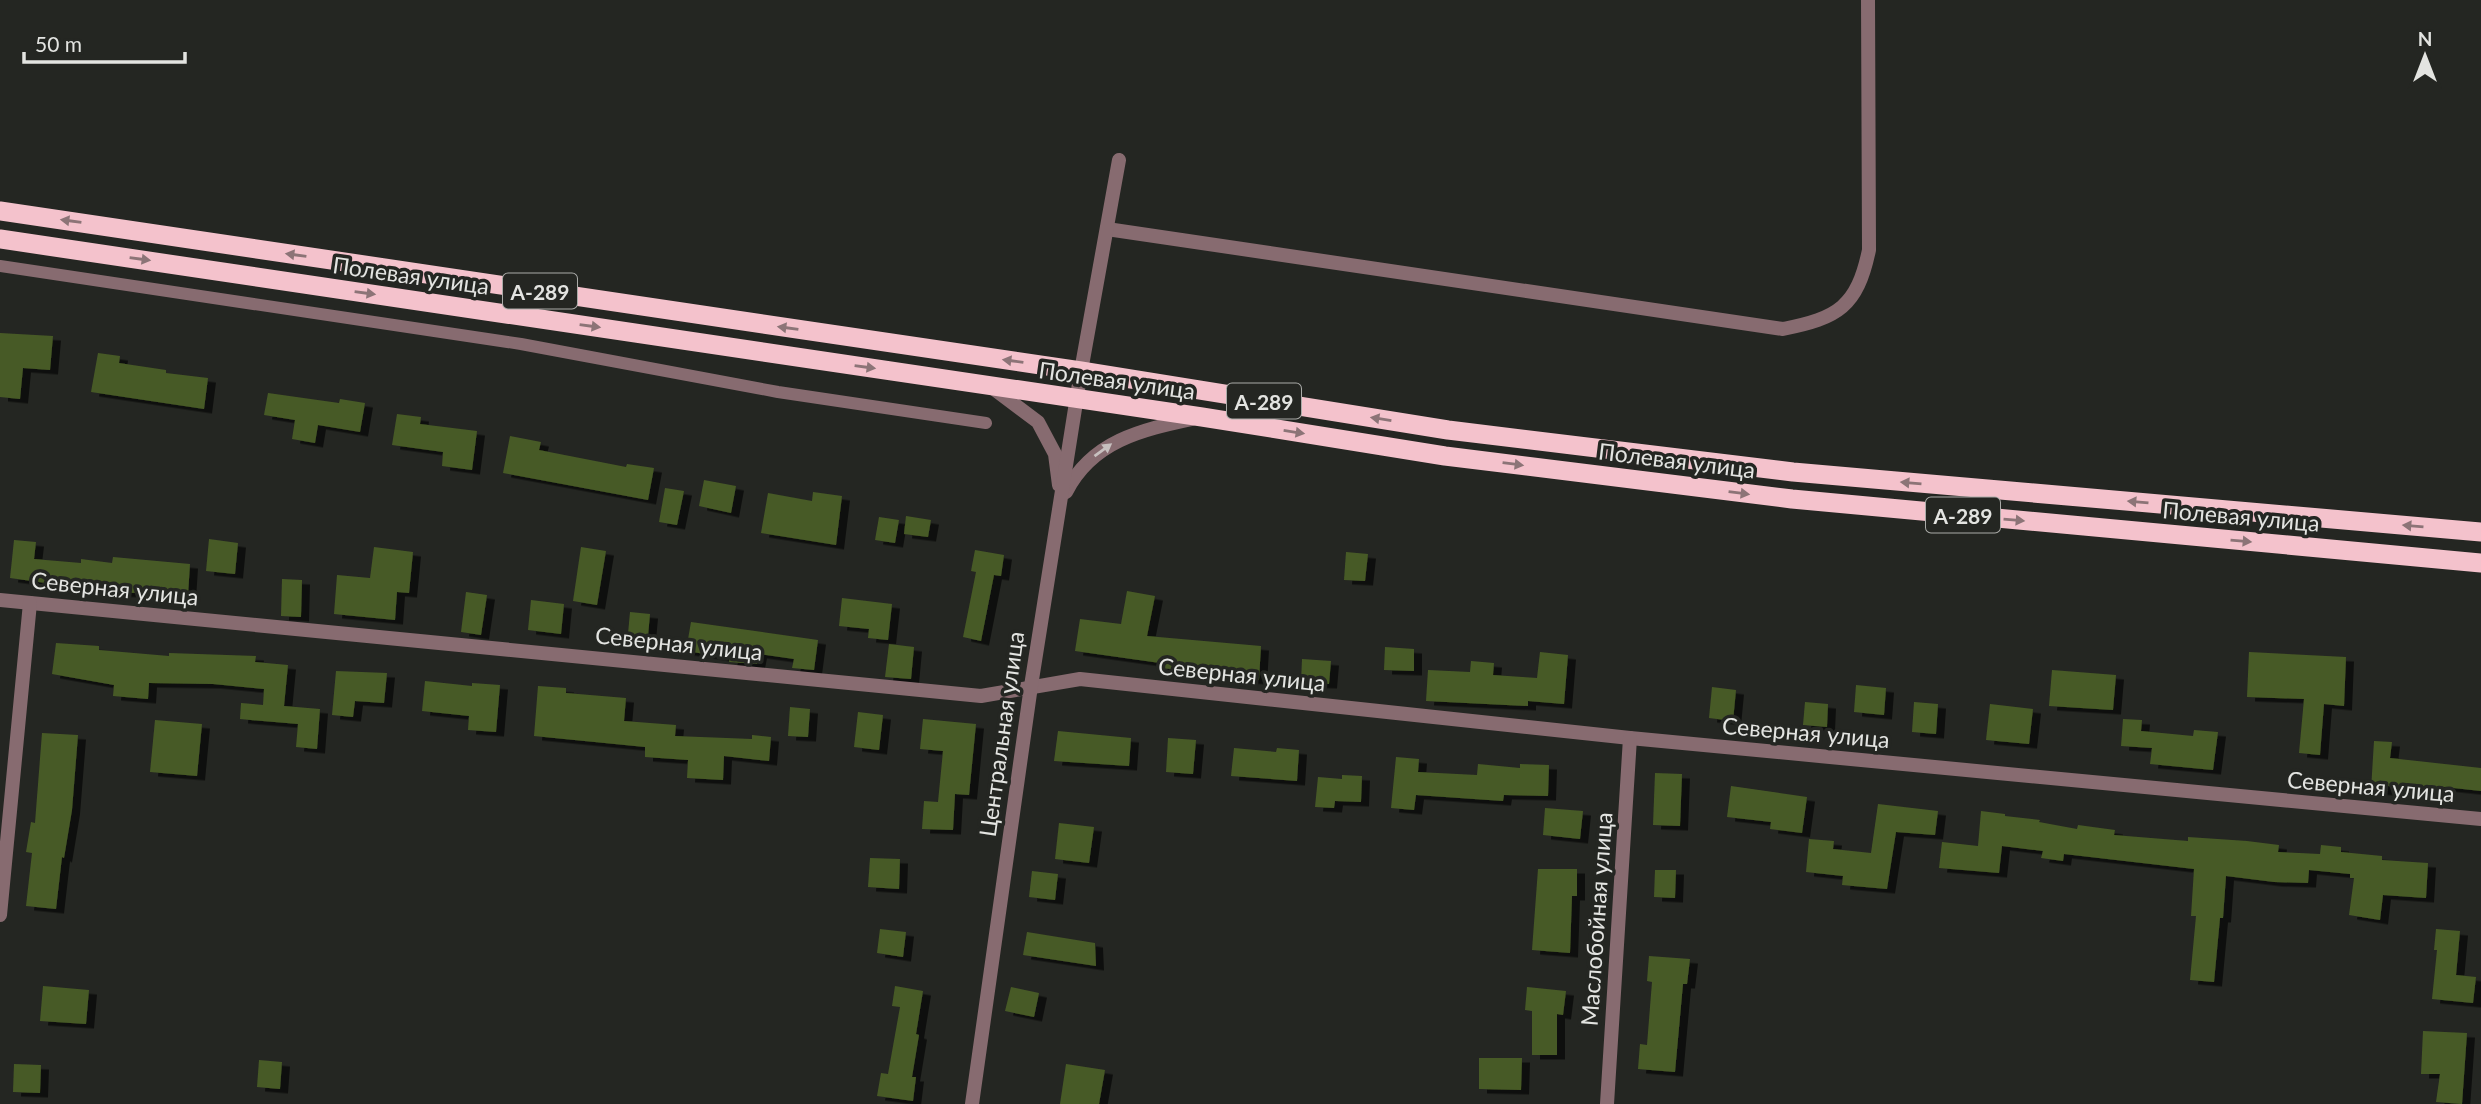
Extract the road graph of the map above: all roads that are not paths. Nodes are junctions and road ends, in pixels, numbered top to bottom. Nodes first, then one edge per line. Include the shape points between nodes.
1 (1868, 0) edge
2 (1119, 160) dead end
3 (0, 211) edge
4 (1107, 229) junction
5 (0, 239) edge
6 (0, 266) edge
7 (1081, 371) junction
8 (989, 385) junction
9 (1076, 399) junction
10 (1202, 417) junction
11 (986, 424) dead end
12 (1061, 502) junction
13 (2481, 532) edge
14 (2481, 563) edge
15 (0, 600) edge
16 (30, 603) junction
17 (1031, 686) junction
18 (1630, 738) junction
19 (2481, 819) edge
20 (0, 915) edge
21 (972, 1104) edge
22 (1606, 1104) edge

1 - 4 street via 1869,250 1863,279 1847,304 1818,322 1783,329
2 - 4 street, Центральная улица
7 -> 3 highway, Полевая улица / А-289
4 - 7 street, Центральная улица
5 -> 8 highway, Полевая улица / А-289
6 - 11 lane via 521,344 778,392
7 - 9 street, Центральная улица
13 -> 7 highway, Полевая улица / А-289 via 1793,472 1448,430
8 - 9 highway, Полевая улица / А-289
8 - 12 street, А-289 via 1038,422 1055,454
9 - 10 highway, Полевая улица / А-289
9 - 12 street, Центральная улица
12 -> 10 street, А-289 via 1073,479 1118,440
10 -> 14 highway, Полевая улица / А-289 via 1445,456 1792,499
12 - 17 street, Центральная улица
15 - 16 street, Северная улица
16 - 17 street, Северная улица via 981,696
16 - 20 street
17 - 18 street, Северная улица via 1080,679
17 - 21 street, Центральная улица
18 - 19 street, Северная улица
18 - 22 street, Маслобойная улица

